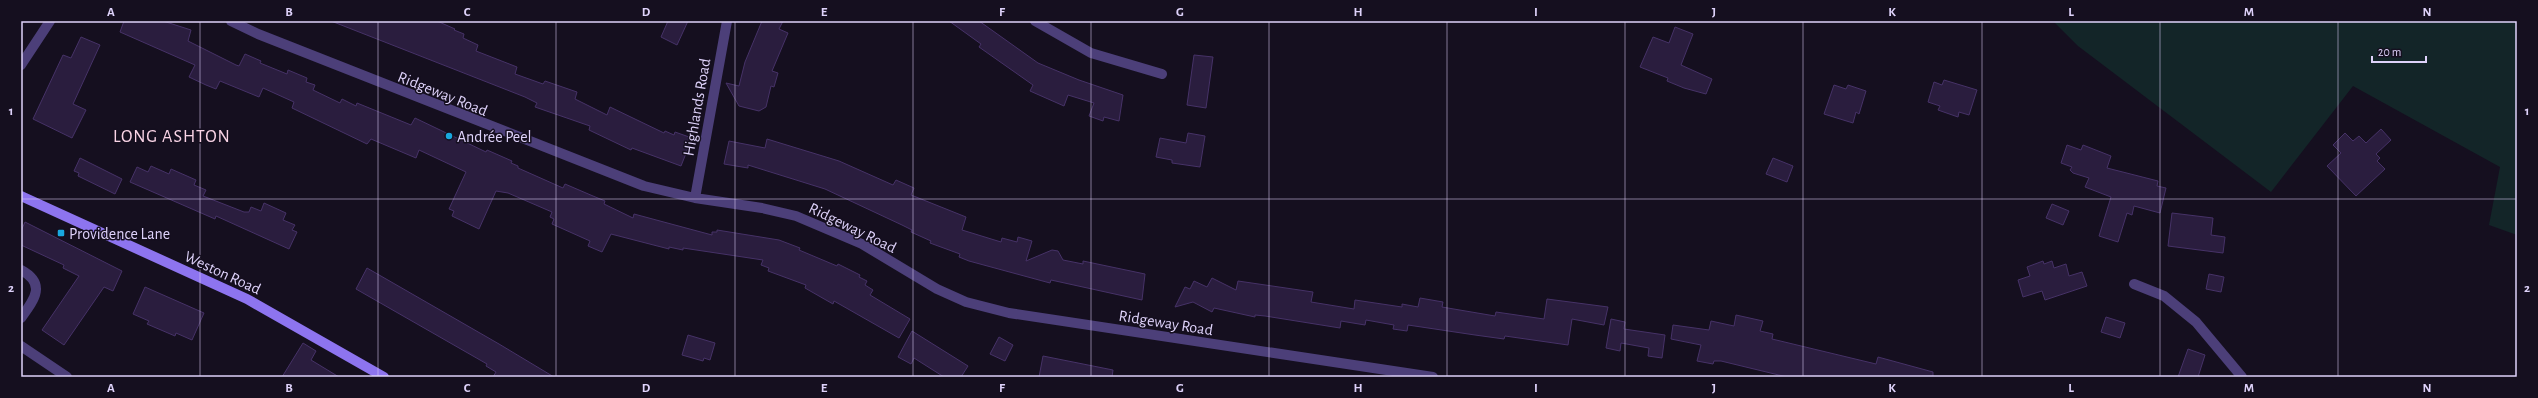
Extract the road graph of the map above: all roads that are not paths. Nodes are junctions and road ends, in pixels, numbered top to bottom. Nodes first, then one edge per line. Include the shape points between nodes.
1 (50, 21) edge
2 (231, 21) edge
3 (727, 21) edge
4 (1036, 21) edge
5 (21, 65) edge
6 (1162, 74) dead end
7 (21, 196) edge
8 (695, 198) junction
9 (21, 270) edge
10 (2134, 284) dead end
11 (21, 318) edge
12 (21, 346) edge
13 (66, 377) edge
14 (384, 377) edge
15 (1433, 377) edge
16 (2242, 377) edge

1 - 5 street
2 - 8 street, Ridgeway Road via 464,117 644,186
3 - 8 street, Highlands Road
4 - 6 street via 1091,53
7 - 14 street, Weston Road via 247,299
8 - 15 street, Ridgeway Road via 796,216 862,244 937,289 966,302 1009,313
9 - 11 street via 32,278 37,288 35,298
10 - 16 street via 2164,296 2196,322
12 - 13 street

